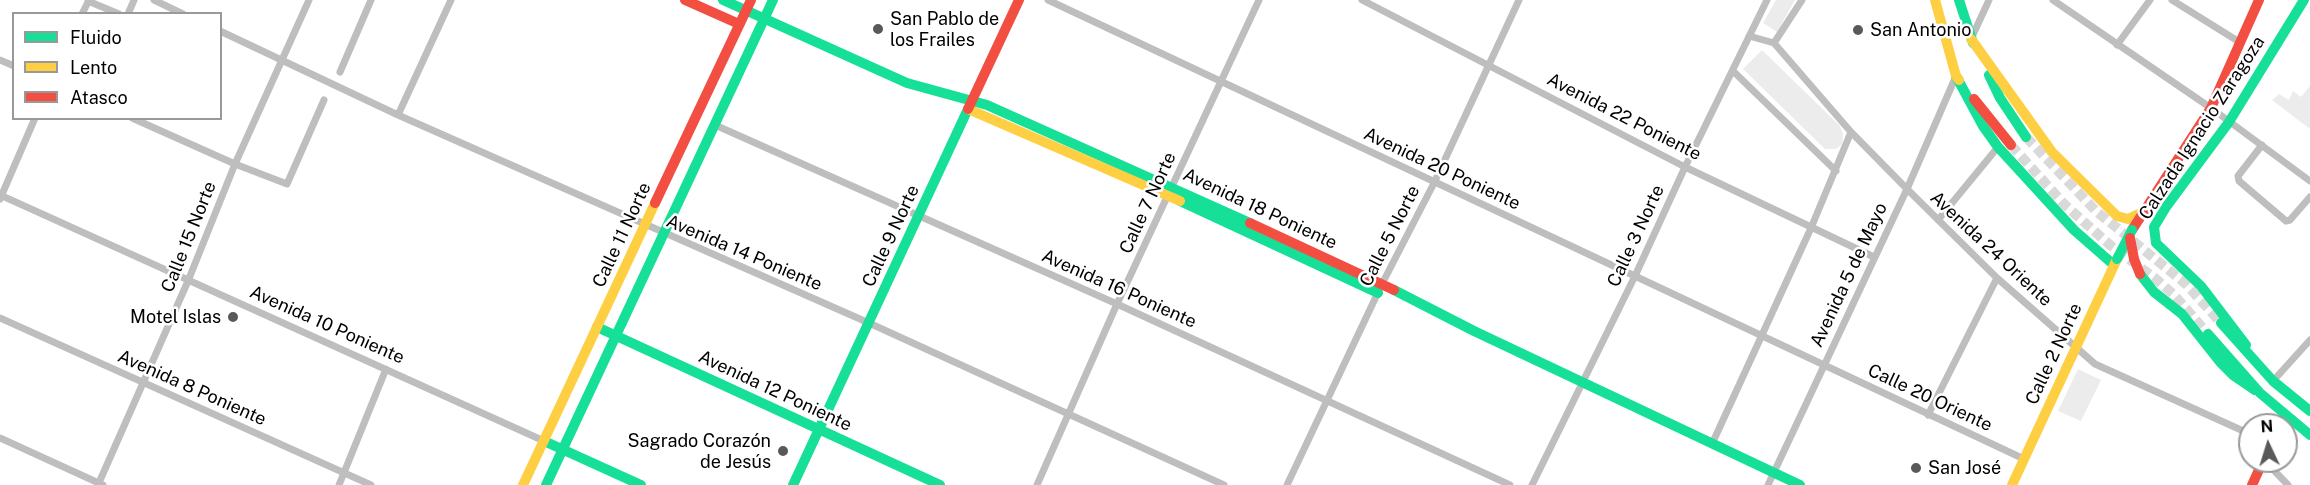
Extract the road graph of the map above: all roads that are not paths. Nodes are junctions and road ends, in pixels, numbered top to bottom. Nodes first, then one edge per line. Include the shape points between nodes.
1 (88, 0) edge
2 (154, 0) edge
3 (309, 0) edge
4 (371, 0) edge
5 (451, 0) edge
6 (685, 0) edge
7 (723, 0) edge
8 (773, 0) edge
9 (1019, 0) edge
10 (1048, 0) edge
11 (1259, 0) edge
12 (1362, 0) edge
13 (1519, 0) edge
14 (1767, 0) edge
15 (1802, 0) edge
16 (1935, 0) edge
17 (1959, 0) edge
18 (1989, 0) edge
19 (2053, 0) edge
20 (2150, 0) edge
21 (2172, 0) edge
22 (2259, 0) edge
23 (2304, 2) edge
24 (748, 5) edge
25 (115, 12) edge
26 (179, 12) edge
27 (764, 19) junction
28 (739, 24) junction
29 (222, 32) edge
30 (1749, 36) junction
31 (1971, 39) junction
32 (1774, 43) junction
33 (2241, 44) junction
34 (2117, 45) junction
35 (283, 61) junction
36 (1488, 64) junction
37 (1733, 70) junction
38 (340, 72) dead end
39 (1956, 76) junction
40 (1222, 81) junction
41 (324, 100) dead end
42 (970, 105) junction
43 (2211, 108) junction
44 (1009, 114) junction
45 (398, 115) junction
46 (34, 120) edge
47 (136, 120) edge
48 (2229, 122) junction
49 (715, 125) junction
50 (1003, 125) junction
51 (1036, 126) junction
52 (1851, 132) junction
53 (1032, 137) junction
54 (2026, 137) tunnel mouth
55 (1064, 145) junction
56 (2011, 145) tunnel mouth
57 (2262, 145) junction
58 (1998, 147) junction
59 (235, 164) junction
60 (1685, 166) junction
61 (1836, 171) junction
62 (2310, 182) edge
63 (1434, 183) junction
64 (1906, 189) junction
65 (1170, 191) junction
66 (0, 197) edge
67 (2310, 197) edge
68 (2145, 212) junction
69 (919, 215) junction
70 (1938, 220) junction
71 (645, 226) junction
72 (1811, 228) junction
73 (663, 234) junction
74 (2131, 234) junction
75 (1874, 257) junction
76 (2116, 262) junction
77 (1635, 276) junction
78 (1997, 278) junction
79 (188, 281) junction
80 (1380, 288) junction
81 (1117, 304) junction
82 (0, 318) edge
83 (869, 323) junction
84 (2221, 323) tunnel mouth
85 (597, 327) junction
86 (2208, 334) tunnel mouth
87 (616, 336) junction
88 (1761, 336) junction
89 (2310, 340) edge
90 (2076, 348) junction
91 (1823, 365) junction
92 (386, 369) junction
93 (2273, 381) junction
94 (1582, 382) junction
95 (143, 383) junction
96 (2260, 393) junction
97 (1328, 400) junction
98 (2310, 411) edge
99 (2279, 413) edge
100 (1069, 415) junction
101 (1928, 415) junction
102 (819, 429) junction
103 (2238, 429) edge
104 (0, 438) edge
105 (544, 441) junction
106 (1712, 444) junction
107 (562, 450) junction
108 (2024, 459) junction
109 (344, 473) junction
110 (1773, 473) junction
111 (2276, 473) edge
112 (100, 484) edge
113 (339, 485) edge
114 (371, 485) edge
115 (523, 485) edge
116 (546, 485) edge
117 (641, 485) edge
118 (793, 485) edge
119 (940, 485) edge
120 (1037, 485) edge
121 (1224, 485) edge
122 (1287, 485) edge
123 (1510, 485) edge
124 (1532, 485) edge
125 (1767, 485) edge
126 (1800, 485) edge
127 (2012, 485) edge
128 (2288, 485) edge

1 - 25 street
2 - 26 street
3 - 35 street, Calle 15 Norte
4 - 38 street
5 - 45 street
6 - 28 main road
7 - 24 main road, Avenida 18 Poniente
8 - 27 main road, Calle 11 Norte
9 - 42 main road, Calle 9 Norte
10 - 40 street, Avenida 20 Poniente
11 - 40 street, Calle 7 Norte
12 - 36 street, Avenida 22 Poniente
13 - 36 street, Calle 5 Norte
14 - 30 street, Calle 3 Norte
15 - 32 street
16 - 39 main road
17 - 31 main road
18 - 31 street
19 - 34 street
20 - 34 street
21 - 33 street
22 - 33 main road, Calzada Ignacio Zaragoza
23 - 48 main road, Calzada Ignacio Zaragoza
24 - 27 main road, Avenida 18 Poniente
24 - 28 main road, Calle 11 Norte
27 - 42 main road, Avenida 18 Poniente via 907,83
27 - 49 main road, Calle 11 Norte
28 - 71 main road, Calle 11 Norte
29 - 35 street, Avenida 14 Poniente
30 - 32 street
30 - 37 street, Calle 3 Norte
31 - 54 main road
31 - 68 main road via 2052,152 2117,216 2128,219
32 - 52 street, Avenida 24 Oriente
33 - 43 main road, Calzada Ignacio Zaragoza
34 - 43 street
35 - 45 street, Avenida 14 Poniente
35 - 59 street, Calle 15 Norte
36 - 60 street, Avenida 22 Poniente
36 - 63 street, Calle 5 Norte
37 - 60 street, Calle 3 Norte
37 - 61 street
39 - 56 main road
39 - 58 main road
39 - 64 street, Avenida 5 de Mayo
40 - 63 street, Avenida 20 Poniente
40 - 65 street, Calle 7 Norte
41 - 59 street via 287,184
42 - 44 main road, Avenida 18 Poniente
42 - 50 main road, Avenida 18 Poniente
42 - 69 main road, Calle 9 Norte
43 - 48 street
43 - 68 main road, Calzada Ignacio Zaragoza
44 - 50 main road
44 - 51 main road, Avenida 18 Poniente
45 - 71 street, Avenida 14 Poniente
46 - 66 street
47 - 59 street
48 - 57 street
48 - 93 main road, Calzada Ignacio Zaragoza via 2157,222 2154,238 2207,292
49 - 69 street, Avenida 16 Poniente
49 - 73 main road, Calle 11 Norte
50 - 53 main road, Avenida 18 Poniente
51 - 53 main road
51 - 55 main road, Avenida 18 Poniente
52 - 61 street
52 - 64 street, Avenida 24 Oriente
53 - 55 main road, Avenida 18 Poniente
55 - 65 main road, Avenida 18 Poniente
57 - 62 street
57 - 67 street via 2238,176 2239,181 2286,221
58 - 70 street
58 - 76 main road via 2074,230
59 - 79 street, Calle 15 Norte
60 - 72 street, Avenida 22 Poniente
60 - 77 street, Calle 3 Norte
61 - 72 street
63 - 77 street, Avenida 20 Poniente
63 - 80 street, Calle 5 Norte
64 - 70 street, Avenida 24 Oriente
64 - 75 street, Avenida 5 de Mayo
65 - 80 main road, Avenida 18 Poniente
65 - 81 street, Calle 7 Norte
66 - 79 street, Avenida 10 Poniente
68 - 74 main road, Calzada Ignacio Zaragoza
69 - 81 street, Avenida 16 Poniente
69 - 83 main road, Calle 9 Norte
70 - 78 street, Avenida 24 Oriente
71 - 73 street, Avenida 14 Poniente
71 - 85 main road, Calle 11 Norte
72 - 75 street, Avenida 22 Poniente
72 - 88 street
73 - 83 street, Avenida 14 Poniente
73 - 87 main road, Calle 11 Norte
74 - 76 main road, Calle 2 Norte, bridge
74 - 96 main road, bridge via 2134,259 2154,292 2182,314 2233,375
75 - 91 street, Avenida 5 de Mayo
76 - 90 main road, Calle 2 Norte
77 - 88 street, Avenida 20 Poniente
77 - 94 street, Calle 3 Norte
78 - 90 street, Avenida 24 Oriente
78 - 101 street
79 - 92 street, Avenida 10 Poniente
79 - 95 street, Calle 15 Norte
80 - 94 main road, Avenida 18 Poniente
80 - 97 street, Calle 5 Norte
81 - 97 street, Avenida 16 Poniente
81 - 100 street, Calle 7 Norte
82 - 95 street, Avenida 8 Poniente
83 - 100 street, Avenida 14 Poniente
83 - 102 main road, Calle 9 Norte
84 - 93 main road
85 - 87 main road, Avenida 12 Poniente
85 - 105 main road, Calle 11 Norte
86 - 96 main road
87 - 102 main road, Avenida 12 Poniente
87 - 107 main road, Calle 11 Norte
88 - 91 street, Avenida 20 Poniente
88 - 106 street
89 - 93 street
90 - 103 street, Avenida 24 Oriente via 2102,369
90 - 108 main road, Calle 2 Norte
91 - 101 street, Calle 20 Oriente
91 - 110 street, Avenida 5 de Mayo
92 - 105 street, Avenida 10 Poniente
92 - 109 street
93 - 98 main road
94 - 106 main road, Avenida 18 Poniente
94 - 124 street, Calle 3 Norte
95 - 109 street, Avenida 8 Poniente
95 - 112 street, Calle 15 Norte
96 - 99 main road
97 - 122 street, Calle 5 Norte
97 - 123 street, Avenida 16 Poniente
100 - 120 street, Calle 7 Norte
100 - 121 street, Avenida 14 Poniente
101 - 108 street, Calle 20 Oriente
102 - 118 main road, Calle 9 Norte
102 - 119 main road, Avenida 12 Poniente
104 - 112 street
105 - 107 main road, Avenida 10 Poniente
105 - 115 main road, Calle 11 Norte
106 - 110 main road, Avenida 18 Poniente
107 - 116 main road, Calle 11 Norte
107 - 117 main road, Avenida 10 Poniente
108 - 127 main road, Calle 2 Norte
109 - 113 street
109 - 114 street, Avenida 8 Poniente
110 - 125 street, Avenida 5 de Mayo
110 - 126 main road, Avenida 18 Poniente
111 - 128 street

